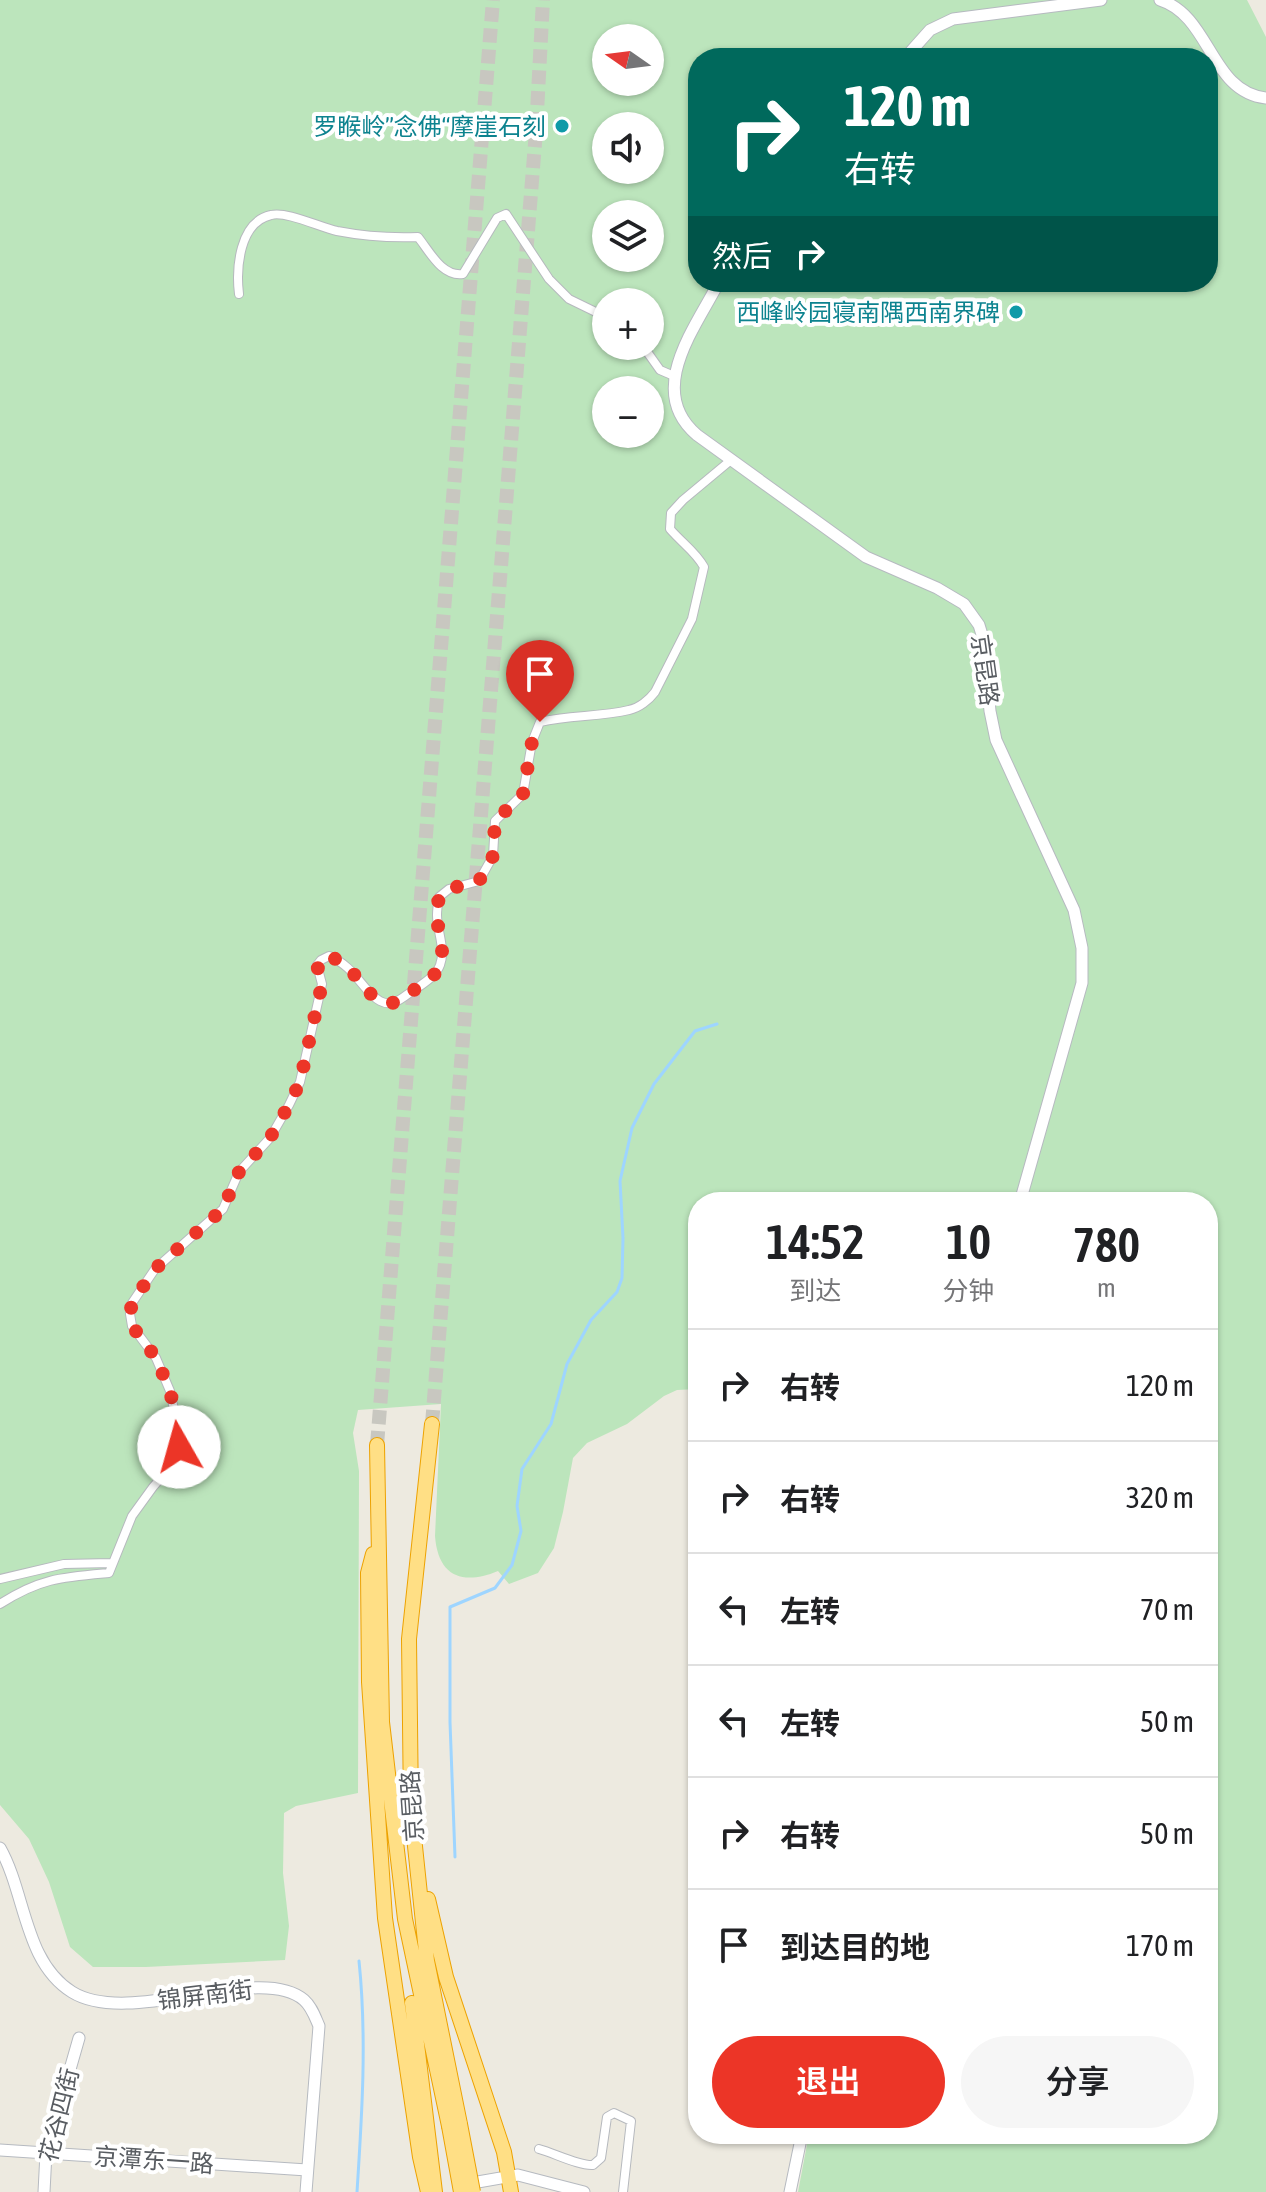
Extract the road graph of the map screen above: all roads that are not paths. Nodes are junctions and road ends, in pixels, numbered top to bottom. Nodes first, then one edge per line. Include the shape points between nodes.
1 (1101, 0) edge
2 (1160, 0) edge
3 (914, 48) edge
4 (1210, 48) edge
5 (1218, 61) edge
6 (1266, 98) edge
7 (714, 292) edge
8 (239, 294) dead end
9 (592, 310) edge
10 (653, 360) edge
11 (674, 376) junction
12 (731, 460) junction
13 (1023, 1192) edge
14 (432, 1424) tunnel mouth
15 (377, 1445) tunnel mouth
16 (378, 1538) junction
17 (111, 1563) junction
18 (0, 1579) edge
19 (0, 1604) edge
20 (411, 1808) junction
21 (0, 1848) edge
22 (405, 1919) junction
23 (79, 2038) dead end
24 (454, 2125) junction
25 (800, 2144) edge
26 (539, 2149) dead end
27 (0, 2150) edge
28 (46, 2153) junction
29 (307, 2170) junction
30 (509, 2185) edge
31 (44, 2192) edge
32 (306, 2192) edge
33 (428, 2192) edge
34 (435, 2192) edge
35 (460, 2192) edge
36 (473, 2192) edge
37 (584, 2192) edge
38 (623, 2192) edge
39 (790, 2192) edge

1 - 3 main road via 953,19 930,30
2 - 4 main road via 1191,20
5 - 6 main road via 1232,82 1250,95
7 - 11 main road
8 - 9 street via 245,238 269,215 337,231 418,237 454,275 463,274 497,218 506,214 549,279 569,299
10 - 11 street
11 - 12 main road, 京昆路 via 674,397 688,427
12 - 13 main road, 京昆路 via 866,557 964,604 979,625 996,740 1067,893 1082,948 1078,1002
12 - 17 street via 671,513 670,529 704,567 692,619 655,692 631,710 540,722 523,794 495,821 493,856 485,871 479,881 439,897 440,966 431,977 398,1002 387,1004 339,960 329,956 317,965 322,984 300,1082 289,1105 270,1138 239,1172 223,1209 155,1269 132,1303 132,1326 156,1358 170,1391 179,1457 132,1516
14 - 20 highway, 京昆路 via 409,1639
15 - 16 highway, 京昆路
16 - 22 highway, 京昆路 via 382,1722
16 - 33 highway via 368,1573 374,1778 385,1918
17 - 18 street via 64,1564
17 - 19 street via 109,1573 53,1579 25,1587
20 - 24 highway, 京昆路 via 427,1961
20 - 30 highway via 446,1977 504,2152
21 - 29 main road, 锦屏南街 via 48,1971 88,2000 127,2004 274,1987 303,1998 319,2026
22 - 24 highway, 京昆路
22 - 34 highway
23 - 28 main road, 花谷四街
24 - 35 highway, 京昆路, bridge
24 - 36 highway, 京昆路, bridge
25 - 39 main road
26 - 38 street via 593,2165 601,2158 607,2117 625,2117 632,2133
27 - 28 main road, 京潭东一路
28 - 29 main road, 京潭东一路
28 - 31 main road, 花谷四街
29 - 32 main road, 锦屏南街
30 - 35 main road, 京昆路 via 472,2183
30 - 37 main road, 京昆路 via 531,2177

